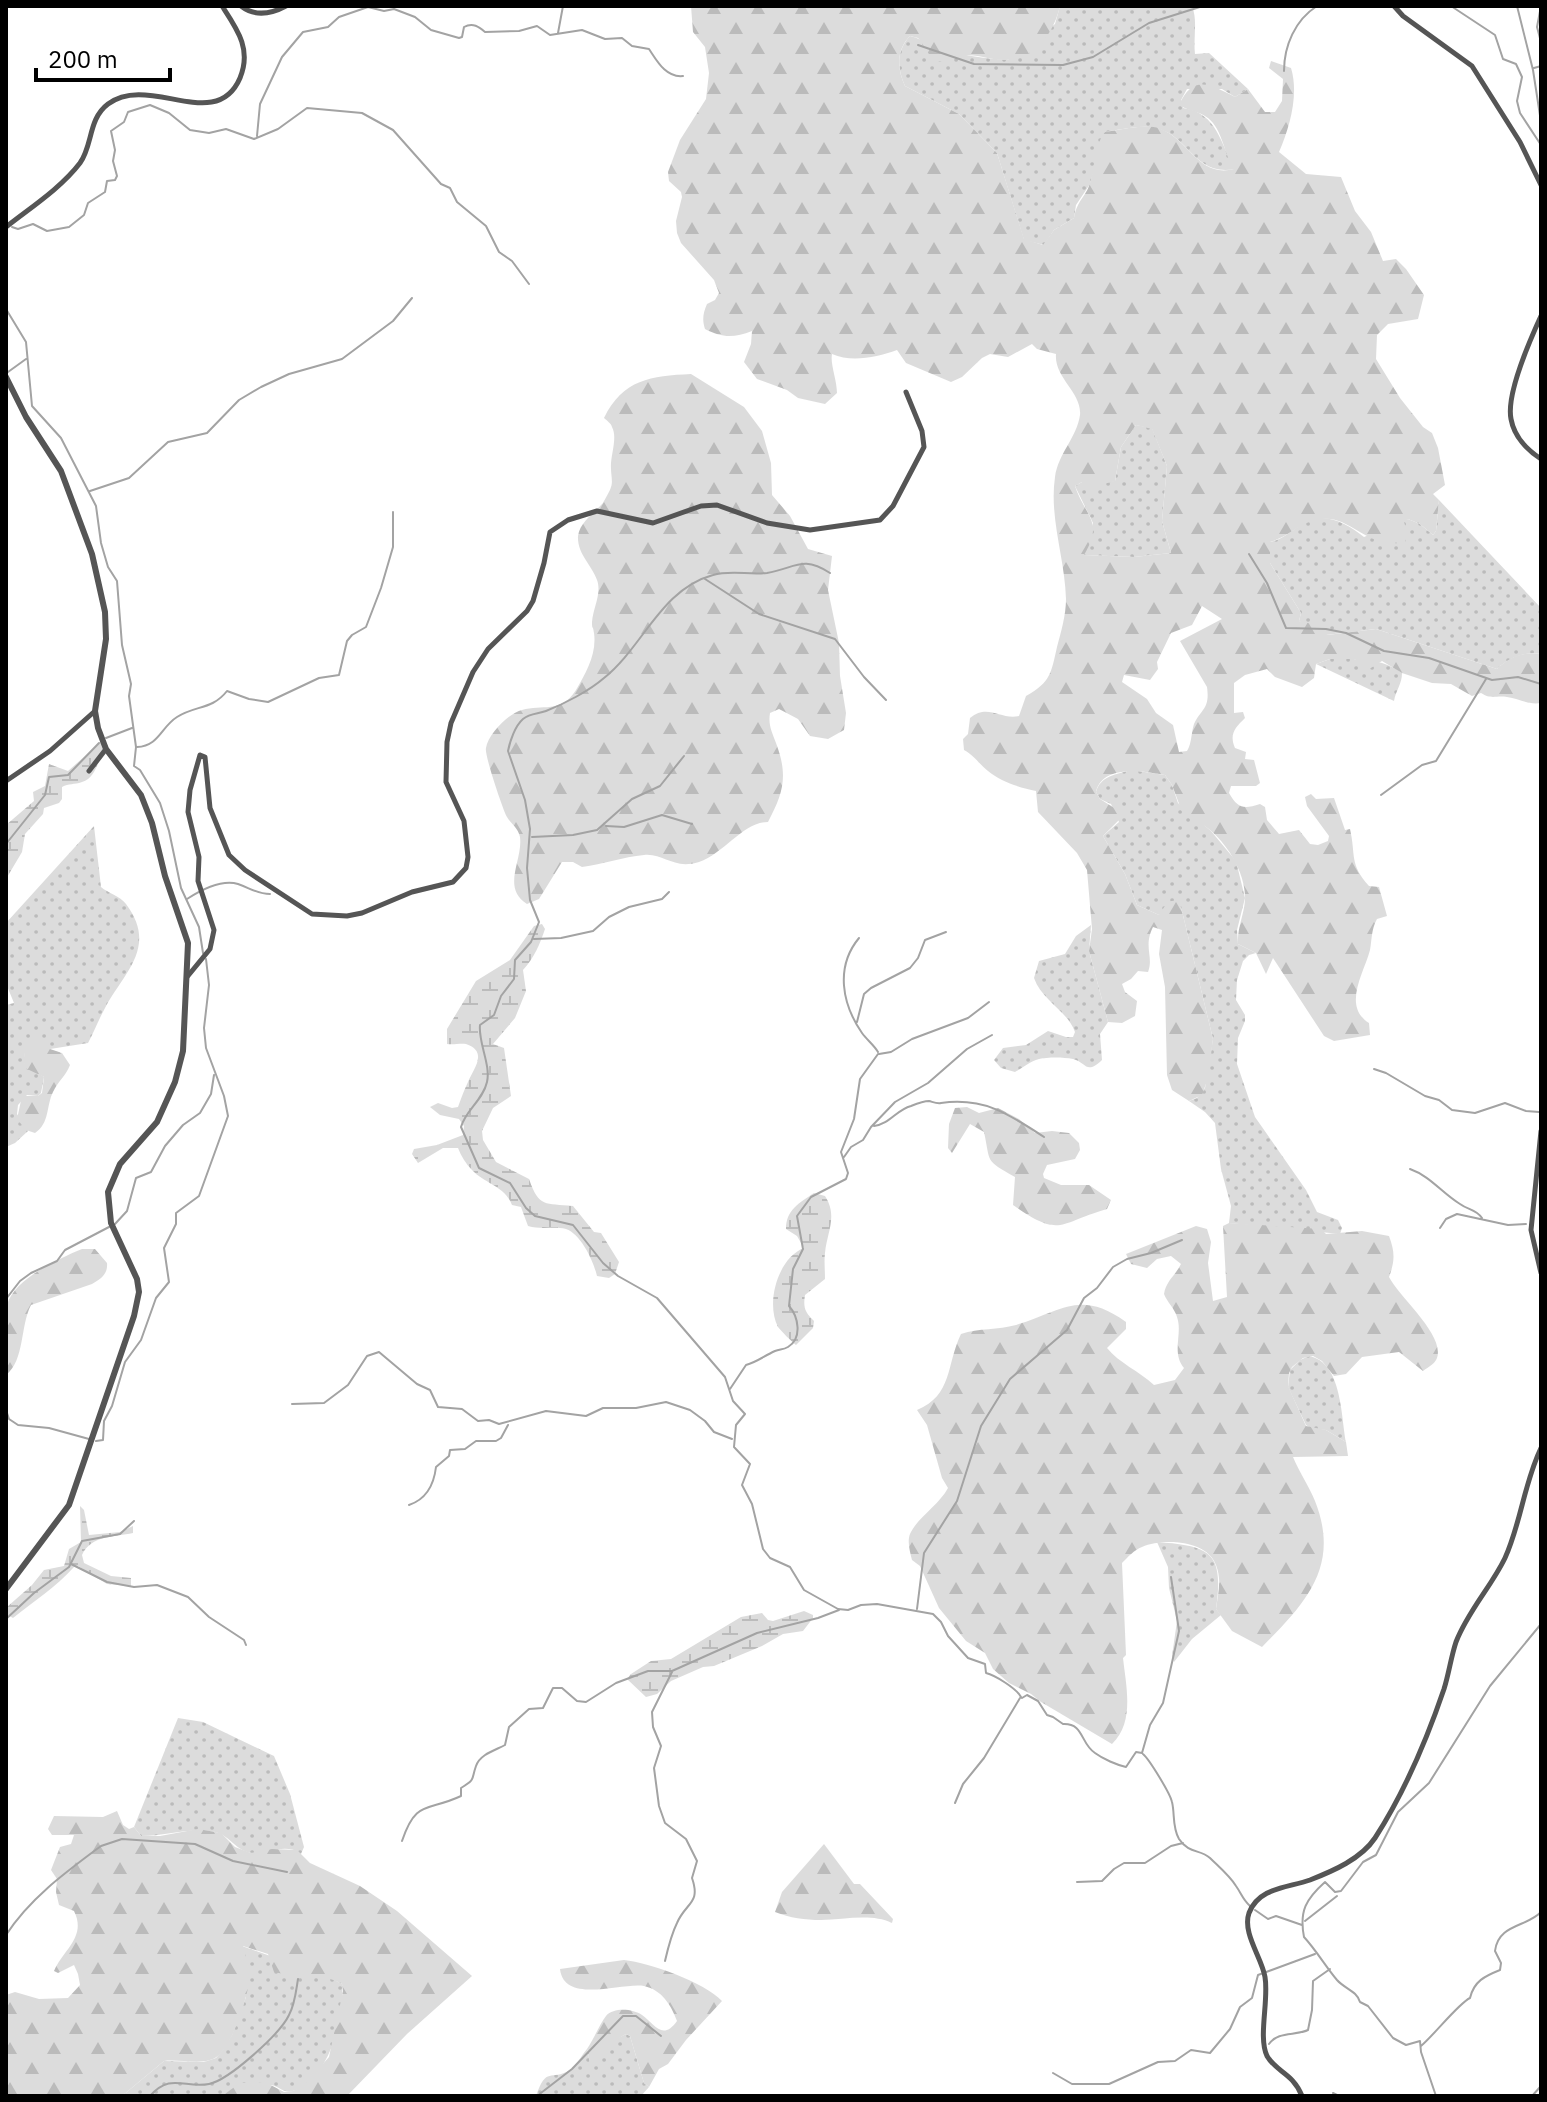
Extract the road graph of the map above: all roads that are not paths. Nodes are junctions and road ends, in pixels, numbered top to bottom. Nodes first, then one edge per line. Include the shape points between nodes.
1 (222, 6) edge
2 (241, 6) edge
3 (286, 6) edge
4 (1394, 6) edge
5 (1541, 185) edge
6 (6, 227) edge
7 (1541, 316) edge
8 (6, 377) edge
9 (906, 392) dead end
10 (1541, 459) edge
11 (95, 711) junction
12 (106, 749) junction
13 (89, 771) dead end
14 (6, 781) edge
15 (186, 977) junction
16 (1541, 1131) edge
17 (1541, 1273) edge
18 (1541, 1448) edge
19 (1541, 1459) edge
20 (1534, 1466) junction
21 (6, 1589) edge
22 (1302, 2096) edge

1 - 6 street via 244,48 244,66 230,93 202,104 122,95 95,119 79,165
2 - 3 street via 258,14
4 - 5 street via 1472,66
7 - 10 street via 1510,417 1520,440
8 - 11 street via 61,471 92,554 106,639
9 - 15 street via 924,447 880,520 810,530 767,523 717,505 686,509 653,523 597,511 554,527 533,601 488,649 451,723 445,775 464,821 468,857 453,882 362,913 312,914 229,855 214,823 205,757 200,755 188,812 213,937 208,953
11 - 12 street
11 - 14 street
12 - 13 street
12 - 15 street via 141,795 152,823 186,932
15 - 21 street via 183,1051 175,1082 157,1122 120,1164 108,1192 111,1223 137,1279 134,1316 74,1495
16 - 17 street via 1531,1230
18 - 20 street
19 - 20 street
20 - 22 street via 1503,1561 1463,1627 1433,1717 1373,1840 1343,1866 1268,1892 1249,1912 1247,1927 1266,1986 1266,2054 1292,2078

